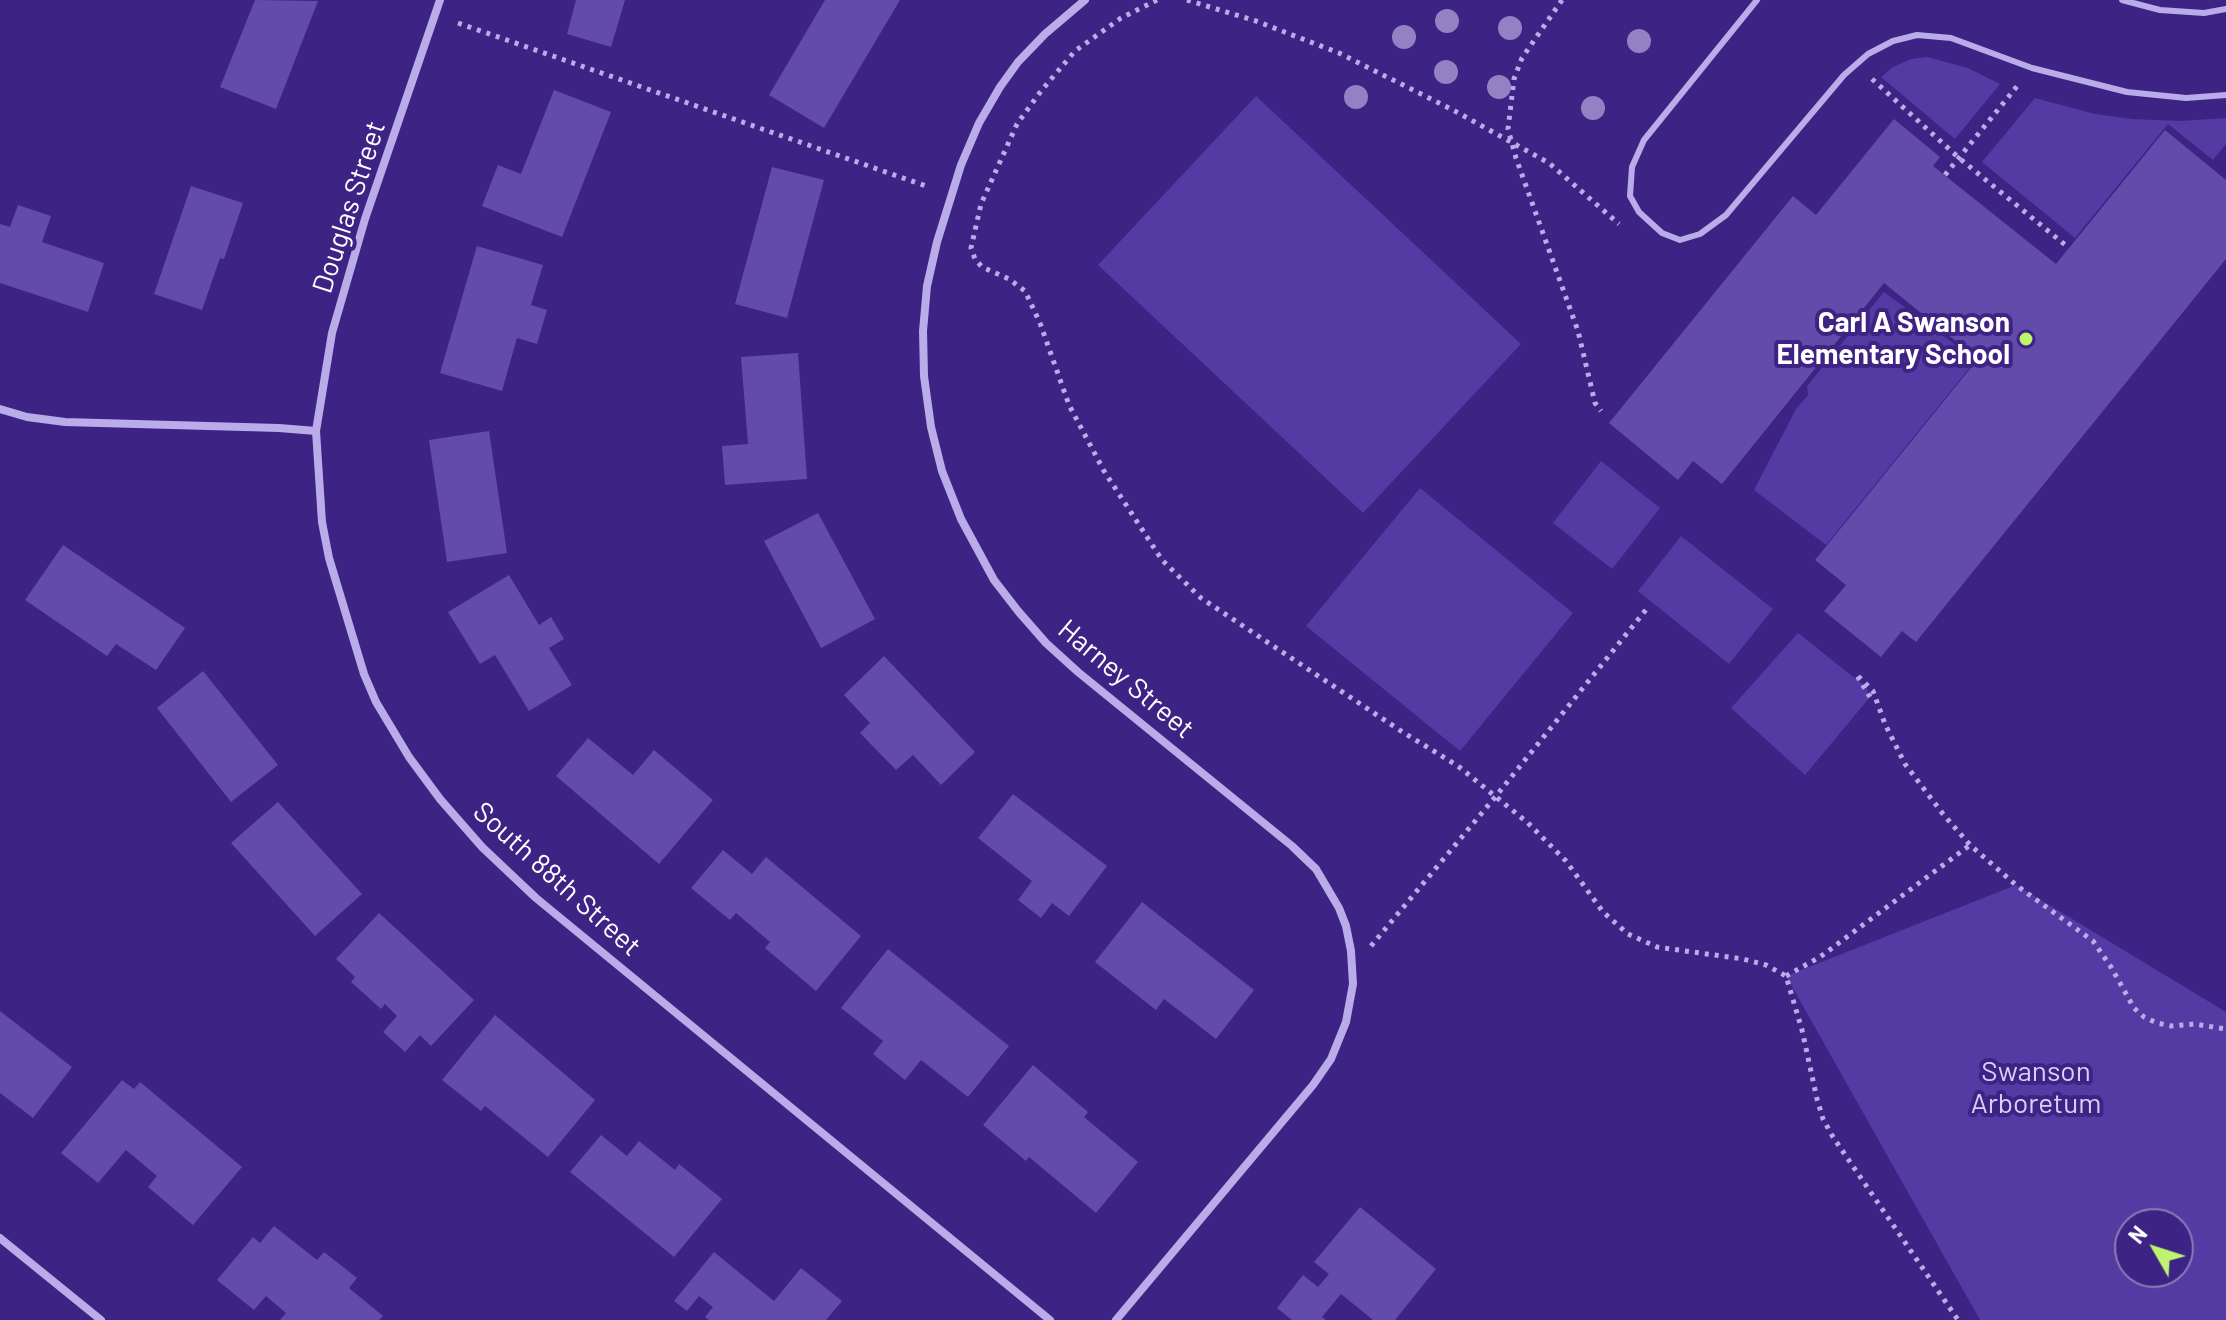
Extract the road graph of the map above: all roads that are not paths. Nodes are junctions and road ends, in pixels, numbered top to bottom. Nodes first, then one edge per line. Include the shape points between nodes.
1 (440, 0) edge
2 (1085, 0) edge
3 (1757, 0) edge
4 (2122, 0) edge
5 (2226, 9) edge
6 (2226, 95) edge
7 (0, 409) edge
8 (316, 431) junction
9 (0, 1238) edge
10 (101, 1320) edge
11 (1050, 1320) edge
12 (1116, 1320) edge

1 - 8 street, Douglas Street via 360,234 332,333
2 - 12 street, Harney Street via 1045,34 1000,87 961,165 937,242 923,331 931,427 942,471 994,580 1046,643 1316,869 1346,926 1353,984 1346,1022 1313,1085
3 - 6 lane via 1644,140 1632,167 1630,196 1639,212 1662,233 1680,240 1700,234 1726,215 1844,75 1893,41 1917,35 1951,38 2032,68 2127,92 2186,98
4 - 5 lane via 2160,10
7 - 8 street via 65,422
8 - 11 street, South 88th Street via 329,558 364,674 409,757 440,799 536,898
9 - 10 street

